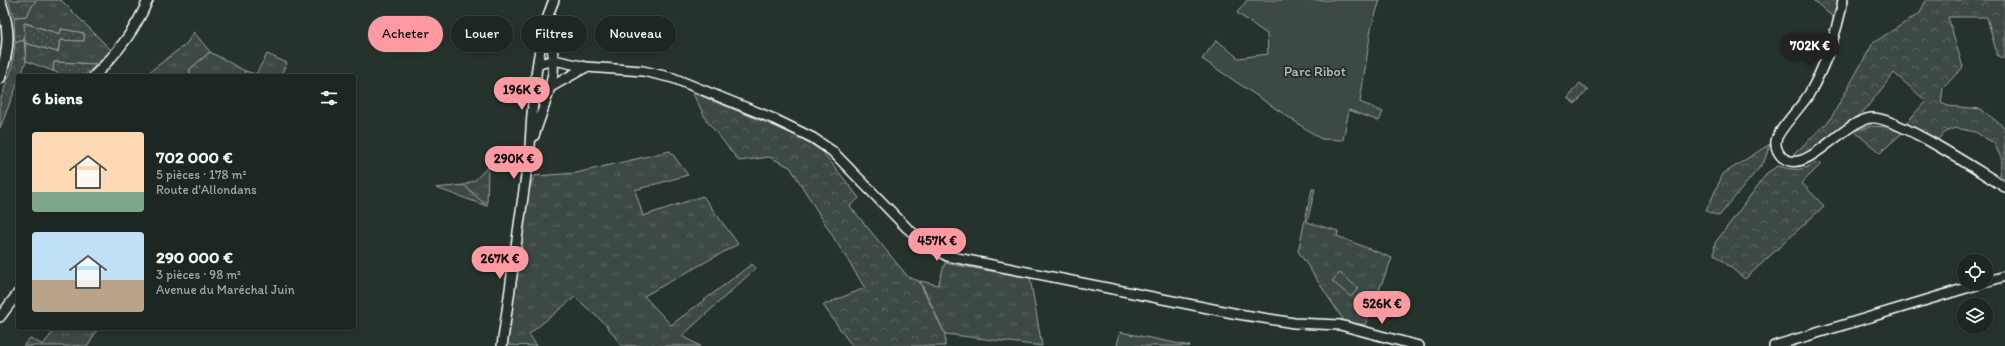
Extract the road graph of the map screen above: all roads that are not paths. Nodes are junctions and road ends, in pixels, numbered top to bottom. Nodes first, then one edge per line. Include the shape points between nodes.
1 (148, 0) edge
2 (555, 0) edge
3 (1843, 0) edge
4 (0, 1) edge
5 (554, 60) junction
6 (539, 64) junction
7 (586, 68) junction
8 (96, 74) edge
9 (0, 78) edge
10 (537, 78) junction
11 (550, 88) junction
12 (530, 147) junction
13 (2005, 187) edge
14 (2005, 276) edge
15 (1993, 280) edge
16 (1959, 290) edge
17 (16, 296) edge
18 (0, 317) edge
19 (502, 346) edge
20 (1419, 346) edge
21 (1774, 346) edge

1 - 8 street via 132,32
2 - 5 street via 550,35
2 - 6 street via 548,16
3 - 13 street via 1840,19 1810,93 1776,140 1778,152 1784,159 1791,162 1806,160 1855,124 1872,118 1889,121 1910,130
4 - 9 main road via 9,41
5 - 6 street
5 - 7 street
5 - 11 street
6 - 10 street
7 - 11 street
7 - 20 street via 642,71 673,78 774,119 813,138 832,151 907,228 947,256 1238,314 1294,323 1340,325
10 - 11 street
10 - 12 street
11 - 12 street
12 - 19 street
14 - 15 street
16 - 21 street
17 - 18 street

